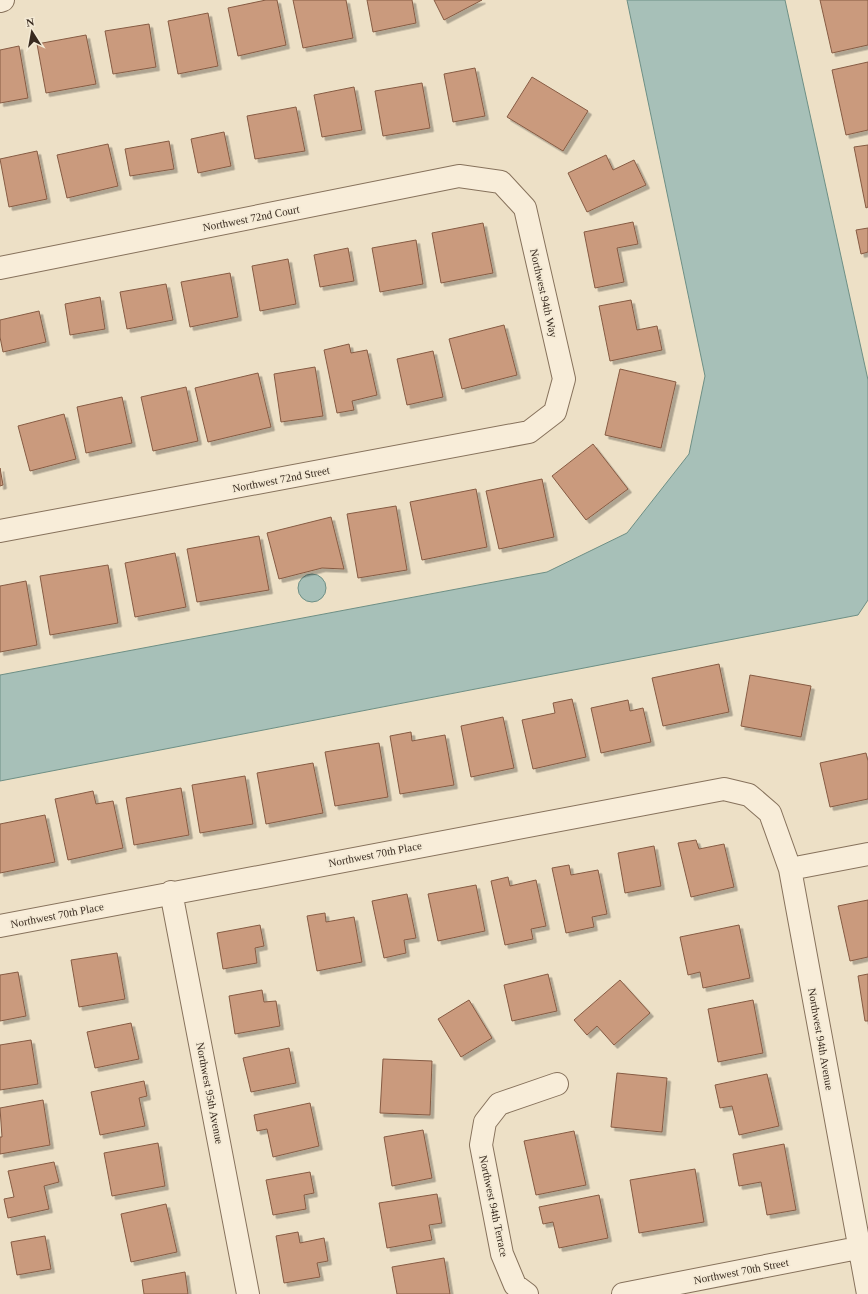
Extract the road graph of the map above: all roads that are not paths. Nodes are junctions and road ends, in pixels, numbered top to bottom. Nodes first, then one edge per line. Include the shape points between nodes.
1 (501, 182) joint
2 (0, 268) edge
3 (555, 412) joint
4 (0, 531) edge
5 (750, 795) joint
6 (868, 854) edge
7 (790, 869) junction
8 (172, 892) junction
9 (0, 926) edge
10 (557, 1084) dead end
11 (858, 1248) junction
12 (248, 1294) edge
13 (527, 1294) edge
14 (623, 1294) edge
15 (868, 1294) edge

1 - 2 street, Northwest 72nd Court via 459,176
1 - 3 street, Northwest 94th Way via 525,208 564,379
3 - 4 street, Northwest 72nd Street via 529,432
5 - 7 street, Northwest 94th Avenue via 770,813
5 - 8 street, Northwest 70th Place via 724,788
6 - 7 street
7 - 11 street, Northwest 94th Avenue
8 - 9 street, Northwest 70th Place
8 - 12 street, Northwest 95th Avenue
10 - 13 street, Northwest 94th Terrace via 499,1104 485,1122 481,1145 502,1254 515,1285
11 - 14 street, Northwest 70th Street
11 - 15 street, Northwest 94th Avenue

